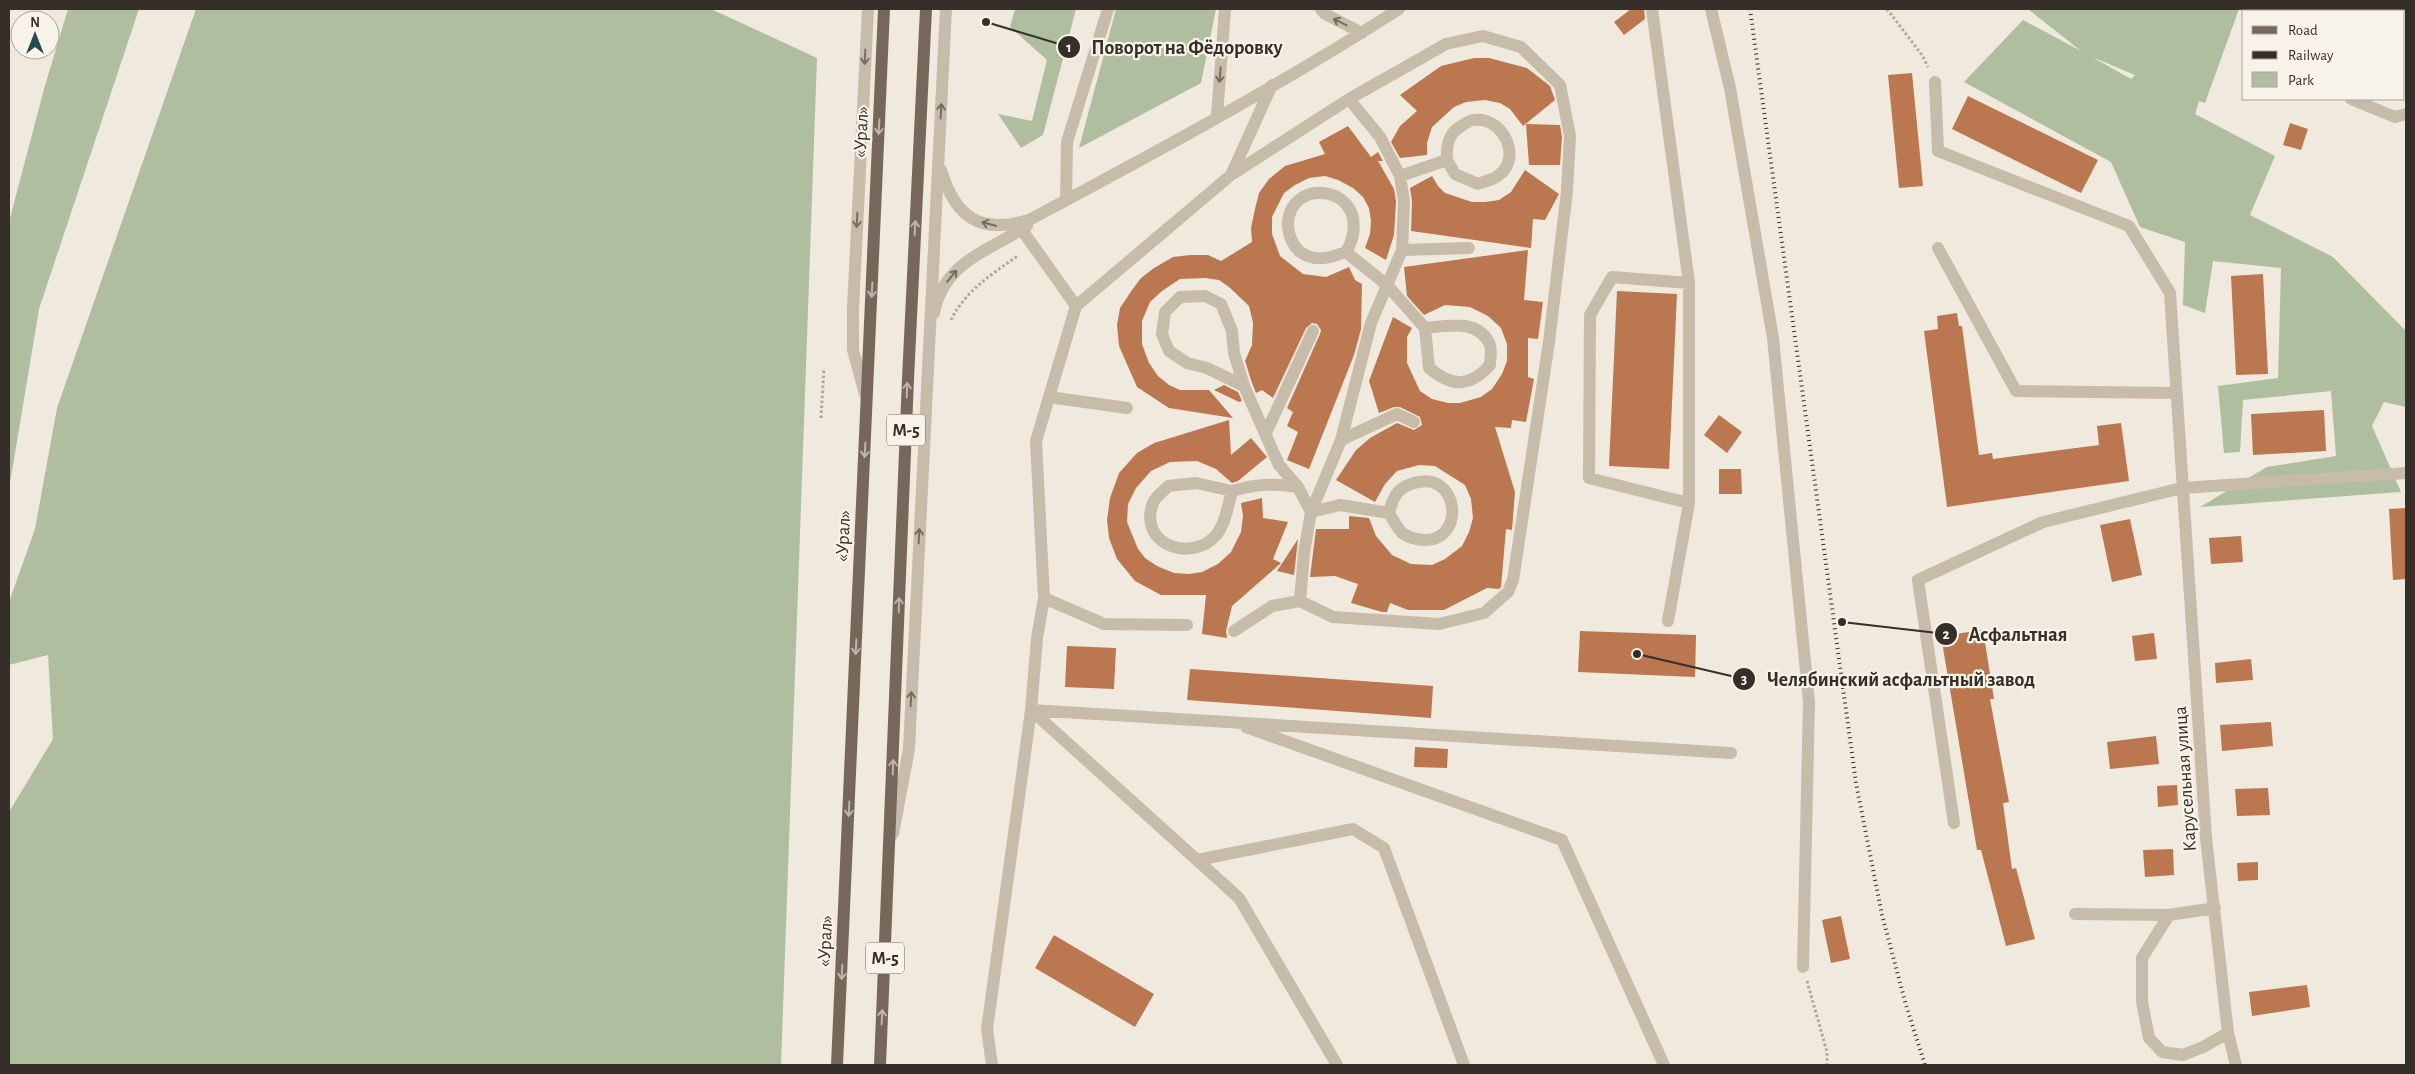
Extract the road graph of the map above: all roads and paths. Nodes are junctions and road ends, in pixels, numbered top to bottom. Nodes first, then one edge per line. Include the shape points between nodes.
1 (868, 9) edge
2 (884, 9) edge
3 (926, 9) edge
4 (946, 9) edge
5 (1108, 9) edge
6 (1225, 9) edge
7 (1321, 9) edge
8 (1399, 9) edge
9 (1652, 9) edge
10 (1711, 9) edge
11 (1887, 9) edge
12 (1362, 33) junction
13 (1935, 82) joint
14 (1272, 85) junction
15 (1349, 99) junction
16 (2353, 100) edge
17 (2406, 114) edge
18 (1217, 116) junction
19 (938, 160) junction
20 (1447, 160) junction
21 (1231, 175) junction
22 (1400, 176) junction
23 (1066, 200) junction
24 (1022, 230) junction
25 (1033, 245) junction
26 (1469, 248) dead end
27 (1938, 248) dead end
28 (1402, 250) junction
29 (1346, 252) junction
30 (1689, 282) junction
31 (1387, 285) junction
32 (1076, 306) junction
33 (949, 324) dead end
34 (1425, 328) junction
35 (1313, 331) dead end
36 (927, 354) junction
37 (824, 368) dead end
38 (1244, 386) junction
39 (2176, 393) junction
40 (1049, 397) junction
41 (867, 401) junction
42 (1127, 408) dead end
43 (821, 418) dead end
44 (1414, 422) dead end
45 (1266, 433) junction
46 (1341, 440) junction
47 (2406, 472) edge
48 (1298, 487) junction
49 (2182, 488) junction
50 (1232, 491) junction
51 (1689, 503) junction
52 (1311, 512) junction
53 (1389, 513) junction
54 (1044, 598) junction
55 (1300, 601) junction
56 (1668, 622) dead end
57 (1187, 625) dead end
58 (1234, 631) dead end
59 (1031, 710) junction
60 (1232, 722) junction
61 (1731, 753) dead end
62 (1954, 823) dead end
63 (890, 851) junction
64 (1197, 860) junction
65 (2215, 908) junction
66 (2075, 914) dead end
67 (2169, 915) junction
68 (1803, 967) joint
69 (2228, 1033) junction
70 (1333, 1063) edge
71 (837, 1065) edge
72 (880, 1065) edge
73 (992, 1065) edge
74 (1464, 1065) edge
75 (1664, 1065) edge
76 (1827, 1065) edge
77 (2236, 1065) edge

1 -> 41 street via 853,309 853,350
2 -> 41 main road, «Урал» / М-5
63 -> 3 main road, М-5
19 -> 4 street
5 - 23 street via 1067,142
6 -> 18 street
12 -> 7 street
8 - 12 street
9 - 30 street
10 - 68 street via 1730,88 1773,338 1809,702
11 - 13 path via 1922,55
12 - 14 street
13 - 39 street, Карусельная улица via 1938,151 2129,226 2170,293
14 - 18 street
14 - 21 street
15 - 21 street
15 - 22 street via 1380,137
15 - 55 street via 1446,44 1483,36 1521,47 1560,85 1570,136 1567,191 1549,342 1508,592 1484,613 1439,624 1333,616
16 - 17 street via 2395,117
18 - 23 street
23 -> 19 street via 1011,226 998,227 981,222 965,214 953,200
19 - 36 street
20 - 20 street via 1446,147 1453,131 1473,120 1488,121 1501,128 1510,152 1506,168 1498,176 1478,184 1455,174
20 - 22 street
21 - 32 street
22 - 28 street via 1404,201
23 - 24 street
24 - 25 street
36 -> 24 street via 942,288 955,271 978,252
25 - 32 street
25 - 33 path via 977,284 958,306
26 - 28 street
27 - 39 street via 2016,391
28 - 31 street
29 - 29 street via 1332,258 1311,259 1298,250 1289,236 1288,217 1297,200 1315,192 1331,193 1346,201 1353,217 1353,234
29 - 31 street
30 - 51 street
30 - 51 street via 1612,277 1590,314 1589,478
31 - 34 street
31 - 46 street via 1371,323
32 - 40 street
34 - 34 street via 1429,368 1443,380 1460,383 1479,377 1490,365 1490,345 1478,329 1458,325
35 - 45 street
63 -> 36 street via 909,749
37 - 43 path
38 - 38 street via 1234,354 1232,331 1221,304 1205,296 1180,297 1165,312 1162,334 1169,351 1187,363 1208,368
38 - 45 street
39 - 49 street, Карусельная улица
40 - 42 street
40 - 54 street via 1036,441
41 -> 71 main road, «Урал» / М-5
44 - 46 street via 1398,414
45 - 48 street via 1279,465
46 - 52 street
47 - 49 street
48 - 50 street via 1275,483
48 - 52 street
49 - 62 street via 2043,522 1918,580
49 - 65 street, Карусельная улица via 2206,838
50 - 50 street via 1196,483 1168,486 1153,502 1151,527 1160,542 1176,548 1197,548 1216,535
51 - 56 street
52 - 53 street via 1340,505
52 - 55 street
53 - 53 street via 1400,533 1412,539 1431,540 1443,535 1450,524 1452,504 1447,491 1434,482 1421,481 1405,486 1394,495
54 - 57 street via 1104,624
54 - 59 street
55 - 58 street via 1272,606
59 - 60 street
59 - 64 street
59 - 73 street via 987,1029
60 - 61 street
60 - 75 street via 1562,840
72 -> 63 main road, М-5
64 - 70 street via 1239,898
64 - 74 street via 1352,829 1384,848
65 - 67 street
65 - 69 street, Карусельная улица
66 - 67 street
67 - 69 street via 2142,958 2142,1002 2149,1038 2162,1052 2183,1055
68 - 76 path via 1827,1052
69 - 77 street, Карусельная улица

